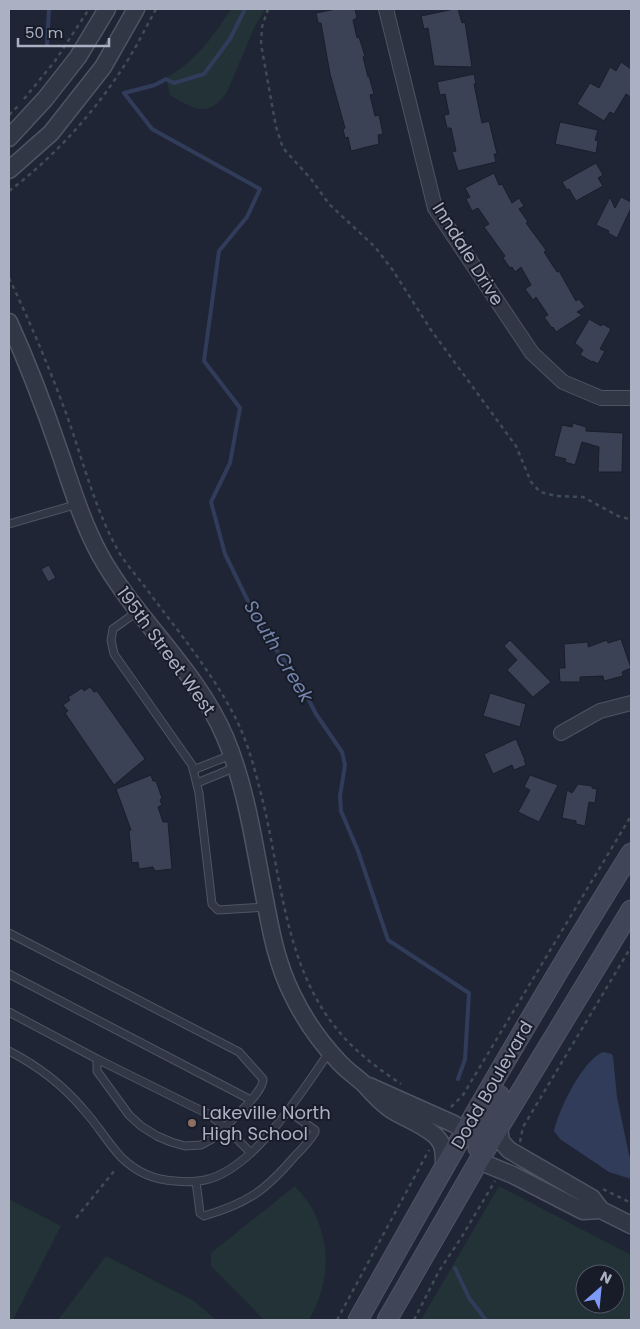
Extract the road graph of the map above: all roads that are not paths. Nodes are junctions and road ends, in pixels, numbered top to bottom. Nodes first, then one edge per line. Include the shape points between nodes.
1 (106, 9) edge
2 (136, 9) edge
3 (386, 9) edge
4 (9, 138) edge
5 (9, 170) edge
6 (9, 322) edge
7 (631, 398) edge
8 (78, 504) junction
9 (9, 524) edge
10 (138, 611) junction
11 (631, 704) edge
12 (561, 733) dead end
13 (234, 761) junction
14 (193, 770) junction
15 (197, 784) junction
16 (631, 853) edge
17 (266, 907) junction
18 (631, 910) edge
19 (9, 933) edge
20 (570, 952) junction
21 (9, 974) edge
22 (9, 1012) edge
23 (330, 1051) junction
24 (9, 1052) edge
25 (97, 1059) junction
26 (364, 1084) junction
27 (251, 1100) junction
28 (288, 1111) junction
29 (226, 1127) junction
30 (499, 1127) junction
31 (465, 1131) junction
32 (251, 1153) junction
33 (481, 1157) junction
34 (444, 1168) junction
35 (196, 1181) junction
36 (601, 1210) junction
37 (631, 1226) edge
38 (358, 1320) edge
39 (375, 1320) edge
40 (387, 1320) edge

1 - 4 street via 78,57
2 - 5 street via 102,67 57,126
3 - 7 street, Inndale Drive via 435,208 532,353 563,382 601,398
6 - 8 street, 195th Street West via 33,378
8 - 9 lane
8 - 10 street, 195th Street West via 100,556
10 - 13 street, 195th Street West via 193,681 214,716
10 - 14 lane via 113,629 114,654
11 - 12 street via 600,711
13 - 14 lane
13 - 15 lane
13 - 17 street, 195th Street West via 248,811
14 - 15 lane
15 - 17 lane via 212,904 218,910
16 - 20 main road, Dodd Boulevard
17 - 23 street, 195th Street West via 287,983 307,1022
18 - 30 main road, Dodd Boulevard
19 - 27 lane via 236,1049 263,1078 262,1086
20 - 31 main road, Dodd Boulevard
20 - 33 main road via 569,971 490,1111 478,1148
21 - 27 lane
22 - 25 lane
23 - 26 street, 195th Street West
23 - 28 lane
24 - 35 lane via 57,1082 84,1109 114,1149 140,1172 169,1181
25 - 29 lane via 208,1114
25 - 29 lane via 97,1071 129,1115 157,1136 185,1146 201,1145
26 - 31 street, 195th Street West
26 - 34 street, 195th Street West via 390,1109 437,1136 442,1142
27 - 29 lane
28 - 32 lane
28 - 35 lane via 315,1132 260,1192 231,1208 204,1216 200,1213
29 - 32 lane
30 - 33 main road, Dodd Boulevard
30 - 36 street via 501,1142 509,1150 592,1198
31 - 34 main road, Dodd Boulevard
31 - 39 main road via 464,1154 452,1184
32 - 35 lane via 234,1167 207,1180
33 - 36 street via 486,1164 583,1211
33 - 40 main road, Dodd Boulevard
34 - 38 main road, Dodd Boulevard
36 - 37 street

